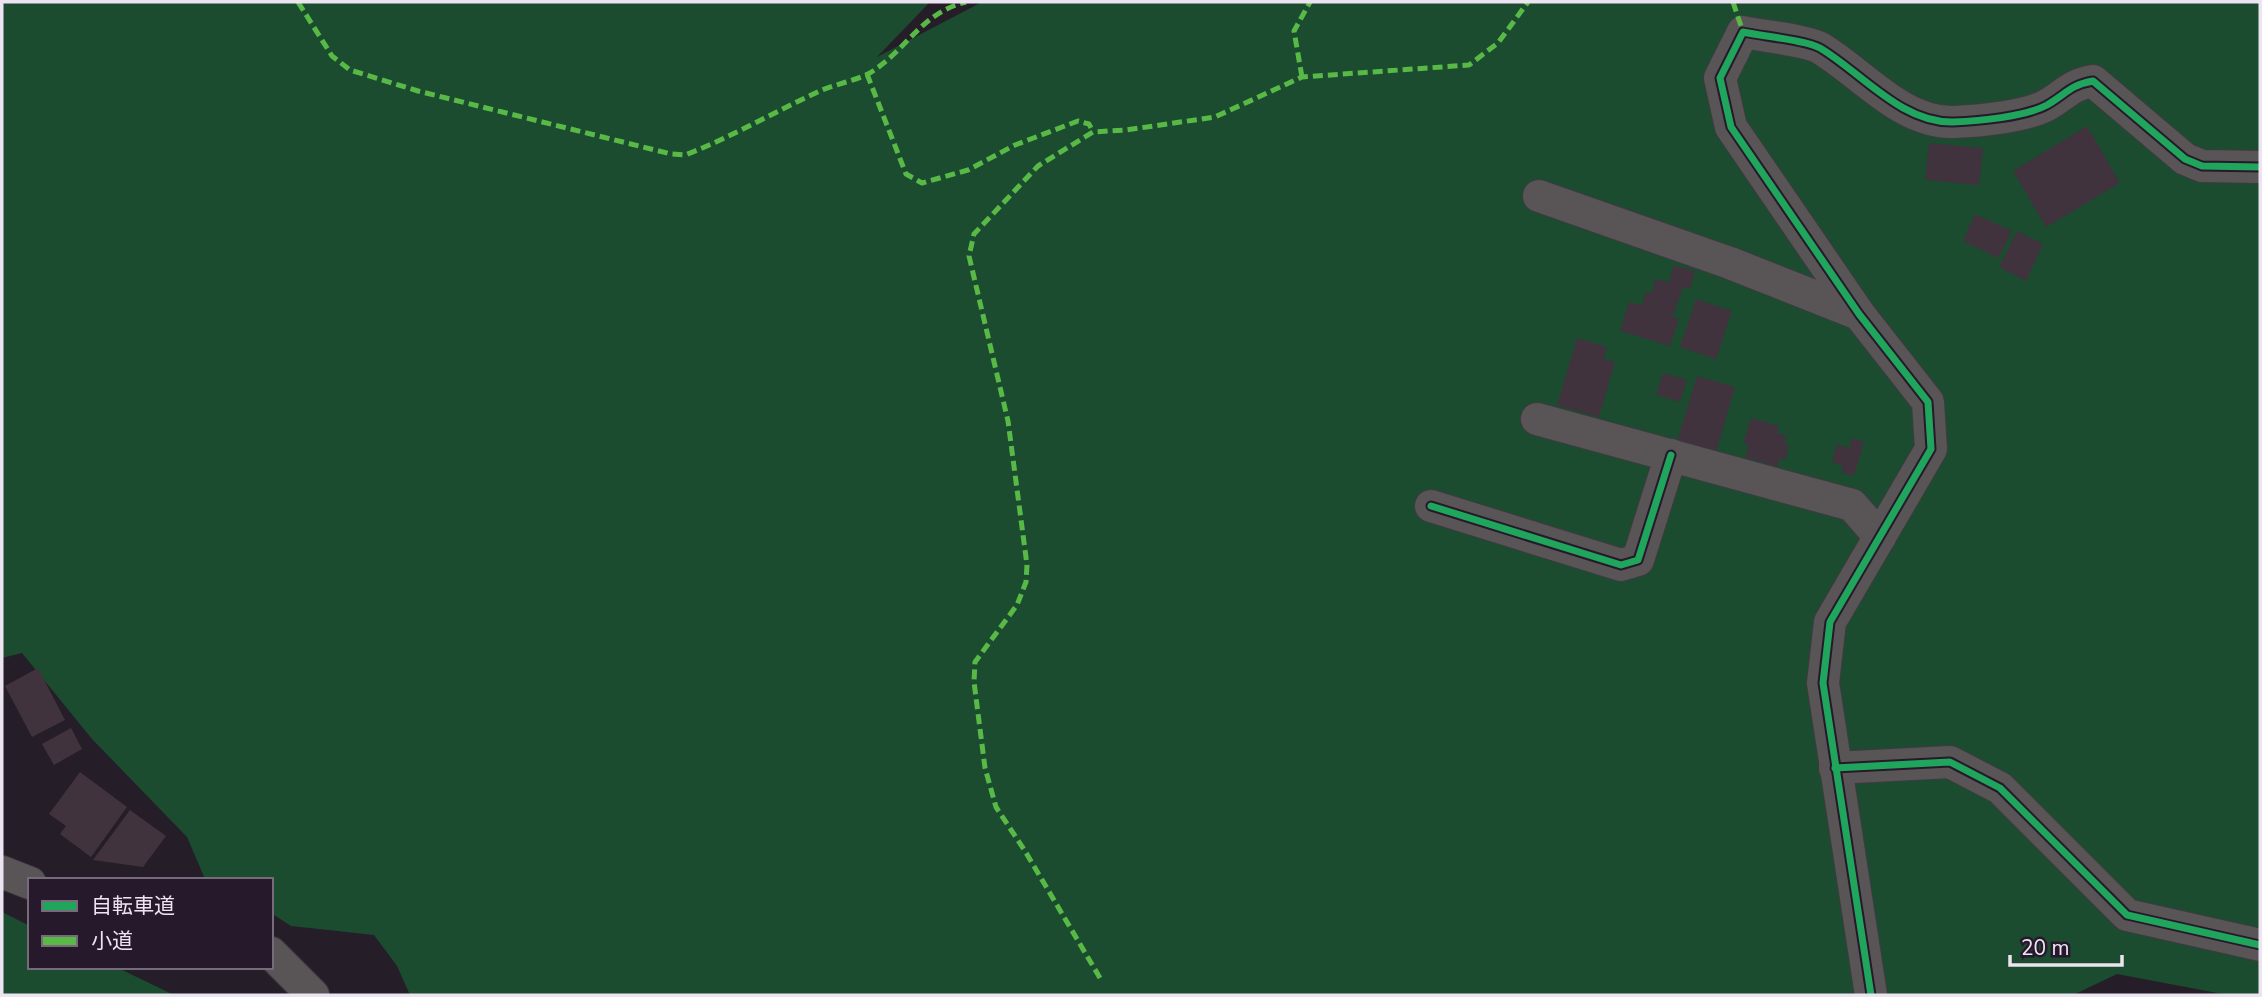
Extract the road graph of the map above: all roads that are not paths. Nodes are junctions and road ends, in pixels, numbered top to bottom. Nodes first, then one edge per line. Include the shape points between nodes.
1 (2260, 167) edge
2 (1539, 196) dead end
3 (1859, 314) junction
4 (1537, 419) dead end
5 (1671, 455) junction
6 (1431, 506) dead end
7 (1880, 537) junction
8 (1835, 768) junction
9 (2, 872) edge
10 (28, 882) edge
11 (2260, 944) edge
12 (273, 955) edge
13 (313, 995) edge
14 (1871, 995) edge

1 - 3 street via 2202,166 2185,159 2093,81 2078,84 2045,106 2000,118 1950,122 1921,117 1818,46 1742,32 1720,78 1731,127
2 - 3 street
3 - 7 street via 1928,402 1931,449
4 - 5 street
5 - 6 street via 1638,561 1621,565
5 - 7 street via 1853,505
7 - 8 street via 1830,622 1823,683
8 - 11 street via 1950,762 2000,788 2127,915
8 - 14 street
9 - 10 street
12 - 13 street

